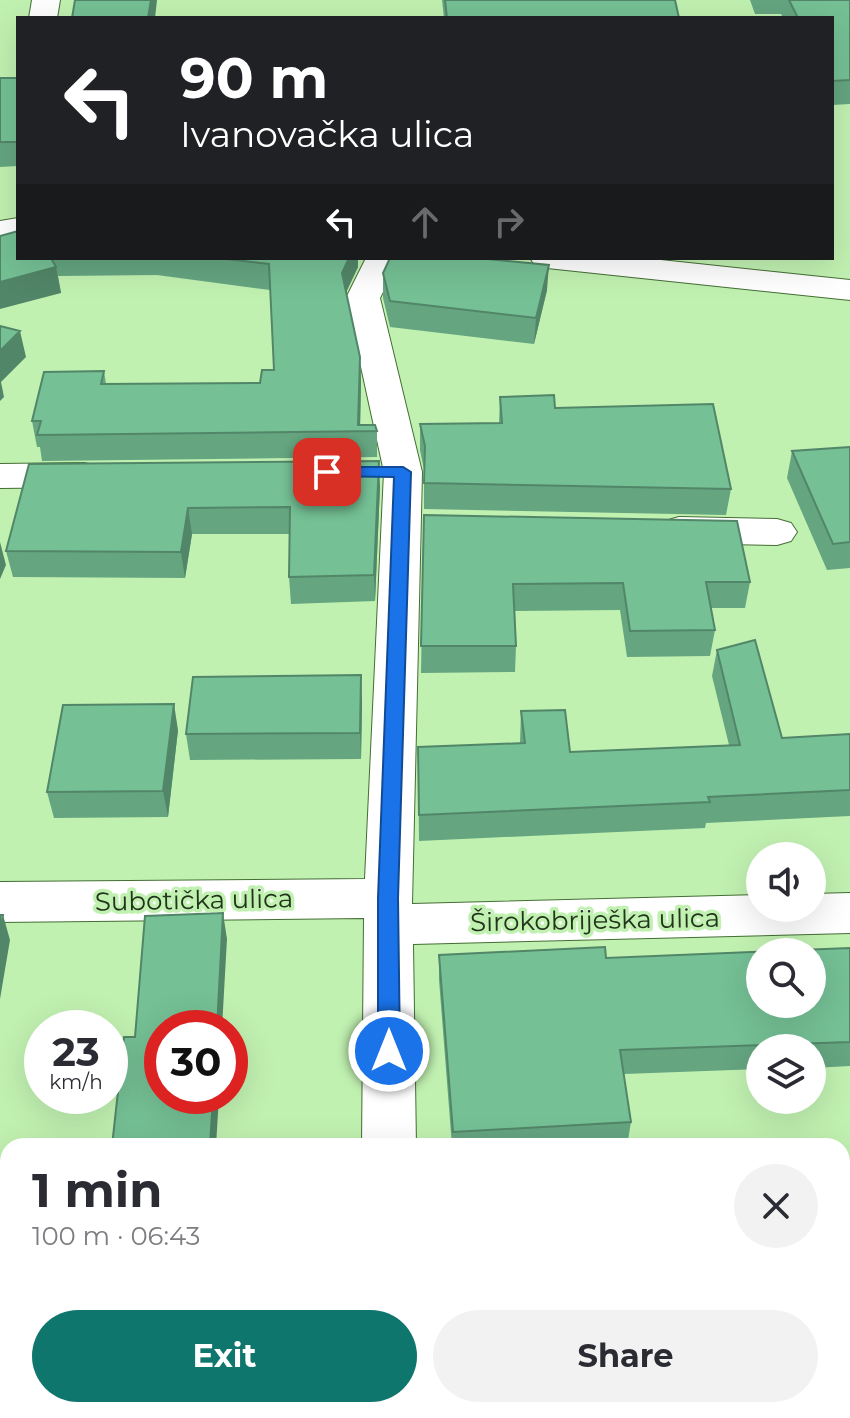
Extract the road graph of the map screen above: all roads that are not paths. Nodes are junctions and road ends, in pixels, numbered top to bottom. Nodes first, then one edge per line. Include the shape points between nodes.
1 (382, 260) edge
2 (566, 260) edge
3 (850, 290) edge
4 (124, 475) edge
5 (0, 476) edge
6 (639, 529) edge
7 (777, 532) dead end
8 (0, 902) edge
9 (388, 911) junction
10 (850, 913) edge
11 (389, 1138) edge

1 - 9 street via 363,298 387,472 421,526
2 - 3 street
4 - 5 street
6 - 7 street
8 - 9 street, Subotička ulica
9 - 10 street, Širokobriješka ulica
9 - 11 street

